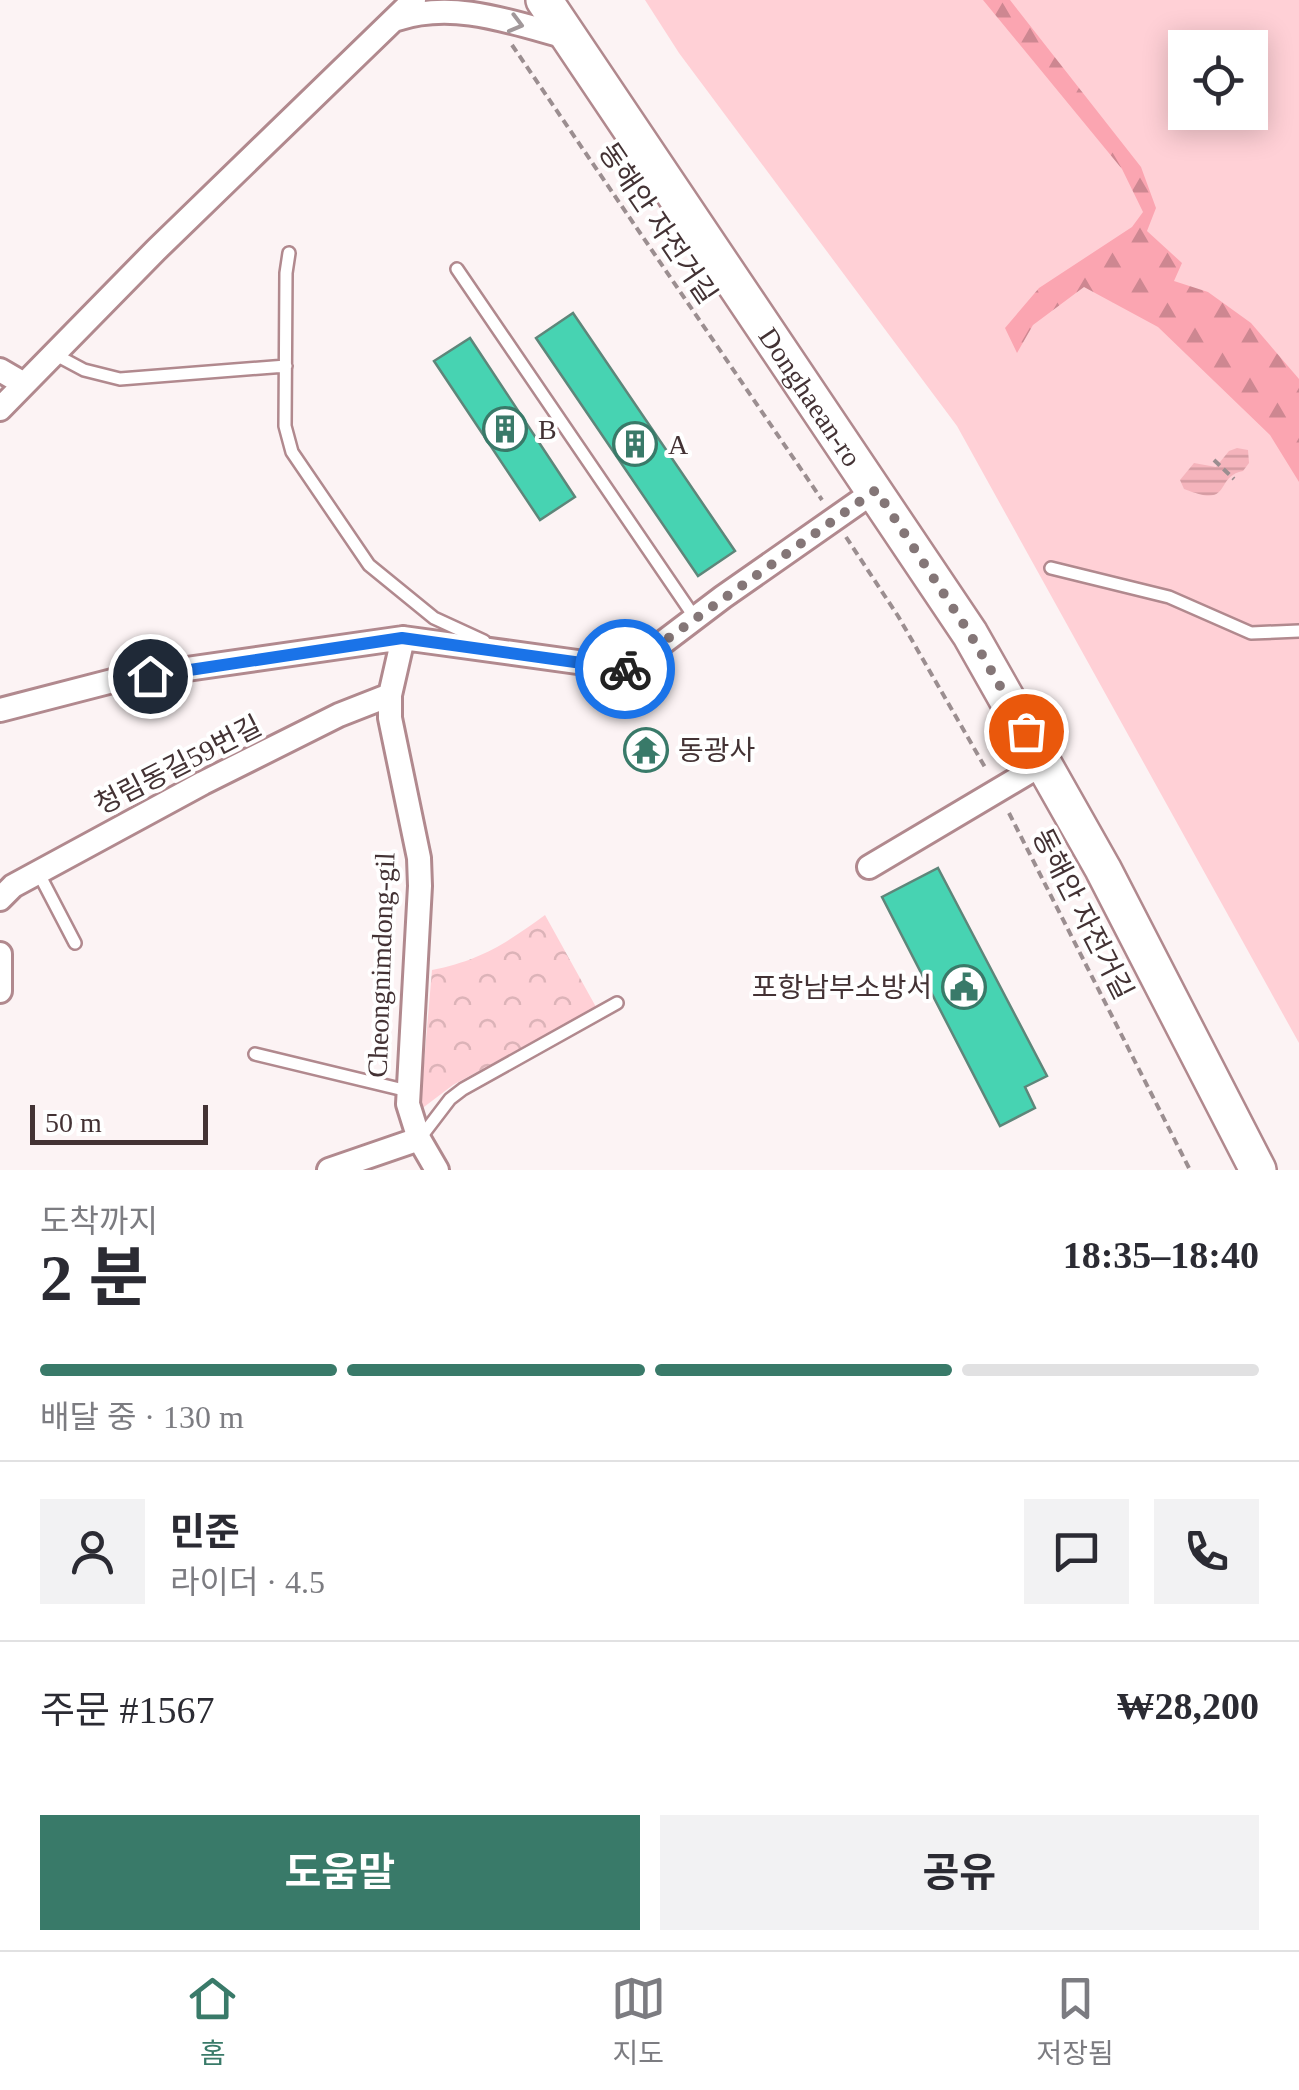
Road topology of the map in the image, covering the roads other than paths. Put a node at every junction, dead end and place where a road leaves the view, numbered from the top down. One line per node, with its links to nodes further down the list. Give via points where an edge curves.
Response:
1 (414, 0): 3 (street)
2 (544, 0): 4 (main road, Donghaean-ro)
3 (396, 10): 4 (street, one-way to 4, via 469,11); 7 (street)
4 (570, 38): 12 (main road, Donghaean-ro)
5 (289, 253): 8 (lane)
6 (457, 269): 15 (lane)
7 (54, 354): 8 (lane, via 120,379); 10 (street)
8 (286, 366): 14 (lane, via 292,452 357,551)
9 (0, 370): 10 (street)
10 (24, 384): 11 (street)
11 (0, 408)
12 (876, 490): 15 (street); 21 (main road, Donghaean-ro)
13 (1051, 568): 16 (lane, via 1169,597 1251,634)
14 (434, 618): 17 (lane); 18 (lane)
15 (695, 618): 18 (street, via 628,669)
16 (1299, 632)
17 (405, 646): 18 (street); 19 (street, Cheongnimdong-gil); 20 (street, via 98,683)
18 (506, 651)
19 (390, 695): 23 (street, 청림동길59번길, via 202,783); 30 (street, Cheongnimdong-gil, via 418,858)
20 (0, 710)
21 (1044, 763): 22 (street); 34 (main road, Donghaean-ro)
22 (870, 868)
23 (38, 872): 24 (street, 청림동길59번길); 25 (lane)
24 (0, 898)
25 (75, 942)
26 (0, 954): 27 (street)
27 (0, 991)
28 (617, 1003): 31 (lane, via 463,1088)
29 (255, 1054): 30 (lane)
30 (408, 1091): 31 (street, Cheongnimdong-gil)
31 (419, 1139): 32 (street); 33 (street, Cheongnimdong-gil)
32 (329, 1170)
33 (437, 1170)
34 (1258, 1170)

